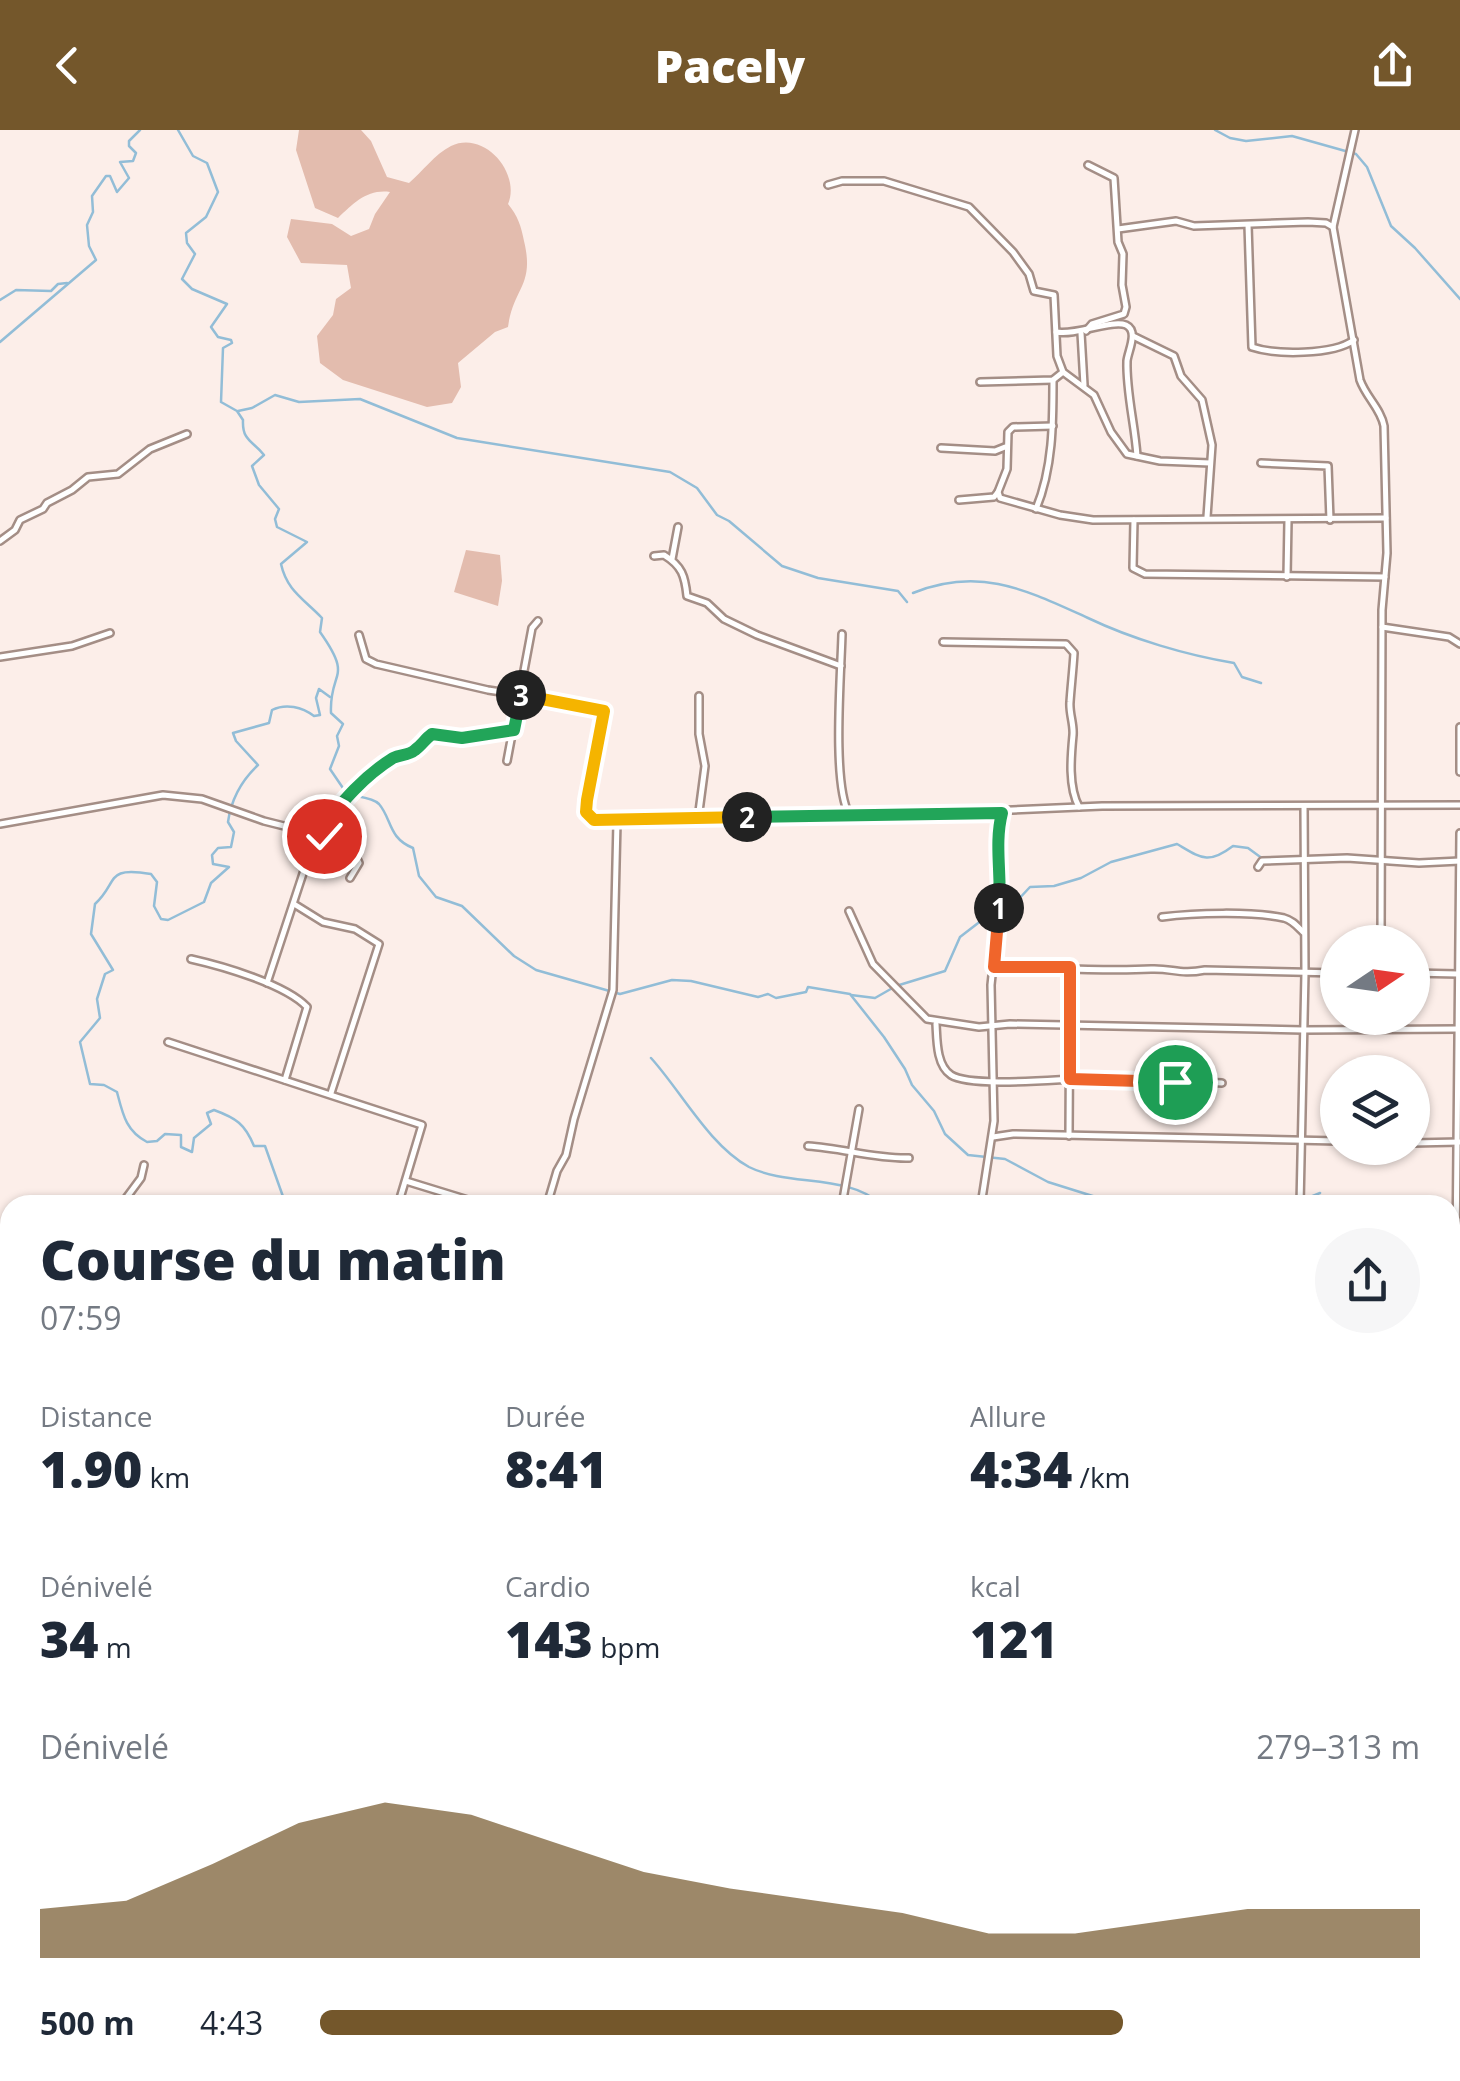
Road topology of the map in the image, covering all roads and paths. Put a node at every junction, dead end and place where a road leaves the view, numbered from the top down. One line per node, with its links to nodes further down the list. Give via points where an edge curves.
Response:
1 (1354, 130): 5 (street)
2 (1088, 165): 6 (street, via 1114,178)
3 (828, 185): 7 (street, via 884,182 969,207 1012,252 1034,291 1054,295)
4 (1248, 224): 5 (street); 6 (street, via 1176,221); 10 (street, via 1252,347 1336,351)
5 (1333, 227): 10 (street)
6 (1118, 230): 8 (street, via 1126,312)
7 (1056, 332): 8 (street); 11 (street)
8 (1084, 332): 9 (street, via 1126,325); 14 (street)
9 (1133, 336): 19 (street, via 1127,361); 21 (street, via 1174,356 1202,400)
10 (1354, 340): 26 (street, via 1366,396 1382,416)
11 (1063, 372): 12 (street); 14 (street)
12 (1053, 380): 13 (street); 15 (street)
13 (980, 382)
14 (1084, 385): 19 (street, via 1127,454)
15 (1054, 426): 17 (street, via 1013,427); 24 (street)
16 (187, 434): 31 (street, via 118,474 88,477 20,520)
17 (1005, 447): 18 (street); 22 (street)
18 (941, 448)
19 (1138, 456): 21 (street)
20 (1261, 462): 29 (street, via 1328,466)
21 (1210, 464): 25 (street)
22 (998, 496): 23 (street); 24 (street)
23 (958, 500)
24 (1036, 509): 27 (street, via 1093,520)
25 (1207, 517): 27 (street); 28 (street)
26 (1386, 518): 29 (street); 35 (street)
27 (1134, 519): 34 (street, via 1135,571)
28 (1288, 520): 29 (street); 34 (street)
29 (1330, 520)
30 (678, 527): 33 (street)
31 (0, 541)
32 (654, 556): 33 (street)
33 (672, 559): 44 (street, via 684,574 688,596 707,602 724,619)
34 (1287, 577): 35 (street)
35 (1385, 577): 37 (street)
36 (538, 620): 45 (street)
37 (1382, 627): 42 (street, via 1448,636); 52 (street)
38 (110, 633): 43 (street)
39 (842, 634): 44 (street)
40 (359, 635): 45 (street, via 366,659 376,664)
41 (944, 642): 55 (street, via 1066,644 1074,654 1070,751)
42 (1460, 644)
43 (0, 656)
44 (841, 666): 57 (street, via 842,802)
45 (521, 694): 48 (street); 59 (street, via 604,711 586,812 594,820)
46 (699, 696): 58 (street, via 705,766)
47 (1460, 727): 49 (street)
48 (514, 730): 50 (street); 62 (street, via 462,738 432,734 418,749 357,782)
49 (1460, 748): 51 (street)
50 (508, 761)
51 (1460, 772)
52 (1382, 804): 53 (street); 54 (street); 64 (street)
53 (1460, 804)
54 (1304, 806): 55 (street); 63 (street)
55 (1079, 808): 56 (street)
56 (1002, 813): 57 (street); 74 (street)
57 (849, 814): 58 (street)
58 (698, 820): 59 (street)
59 (616, 822): 110 (street, via 612,993)
60 (0, 824): 62 (street, via 163,796 202,799)
61 (1460, 833): 65 (street)
62 (316, 834): 67 (street, via 355,853 359,863); 68 (street)
63 (1304, 860): 64 (street); 66 (street); 72 (street)
64 (1382, 860): 65 (street); 71 (street)
65 (1460, 861): 79 (street)
66 (1258, 867)
67 (350, 878)
68 (294, 904): 80 (street); 94 (street, via 379,944)
69 (849, 911): 81 (street, via 891,986)
70 (1162, 916): 72 (street, via 1287,919)
71 (1381, 925)
72 (1304, 932): 76 (street)
73 (191, 960): 80 (street)
74 (994, 967): 75 (street); 83 (street)
75 (1070, 967): 76 (street); 82 (street)
76 (1305, 972): 77 (street); 86 (street)
77 (1320, 972)
78 (1430, 973): 79 (street)
79 (1458, 974): 85 (street)
80 (267, 983): 90 (street, via 307,1007)
81 (936, 1023): 83 (street); 91 (street, via 942,1066 951,1075)
82 (1070, 1024): 83 (street); 86 (street); 89 (street)
83 (992, 1026): 91 (street)
84 (1430, 1029): 85 (street)
85 (1458, 1029): 93 (street)
86 (1303, 1030): 87 (street); 99 (street)
87 (1320, 1030)
88 (168, 1042): 90 (street)
89 (1070, 1079): 91 (street); 92 (street); 96 (street)
90 (285, 1080): 94 (street)
91 (994, 1080): 97 (street)
92 (1222, 1083)
93 (1459, 1085): 100 (street)
94 (331, 1094): 106 (street, via 422,1125)
95 (859, 1109): 103 (street)
96 (1070, 1136): 97 (street); 99 (street)
97 (993, 1137): 112 (street)
98 (1320, 1141): 99 (street)
99 (1301, 1142): 113 (street)
100 (1458, 1142): 101 (street); 114 (street)
101 (1430, 1143)
102 (808, 1146): 103 (street)
103 (852, 1150): 104 (street); 111 (street)
104 (909, 1158)
105 (144, 1165): 107 (street)
106 (406, 1181): 108 (street); 109 (street)
107 (128, 1195)
108 (401, 1195)
109 (452, 1195)
110 (550, 1195)
111 (844, 1195)
112 (983, 1195)
113 (1300, 1195)
114 (1458, 1195)

